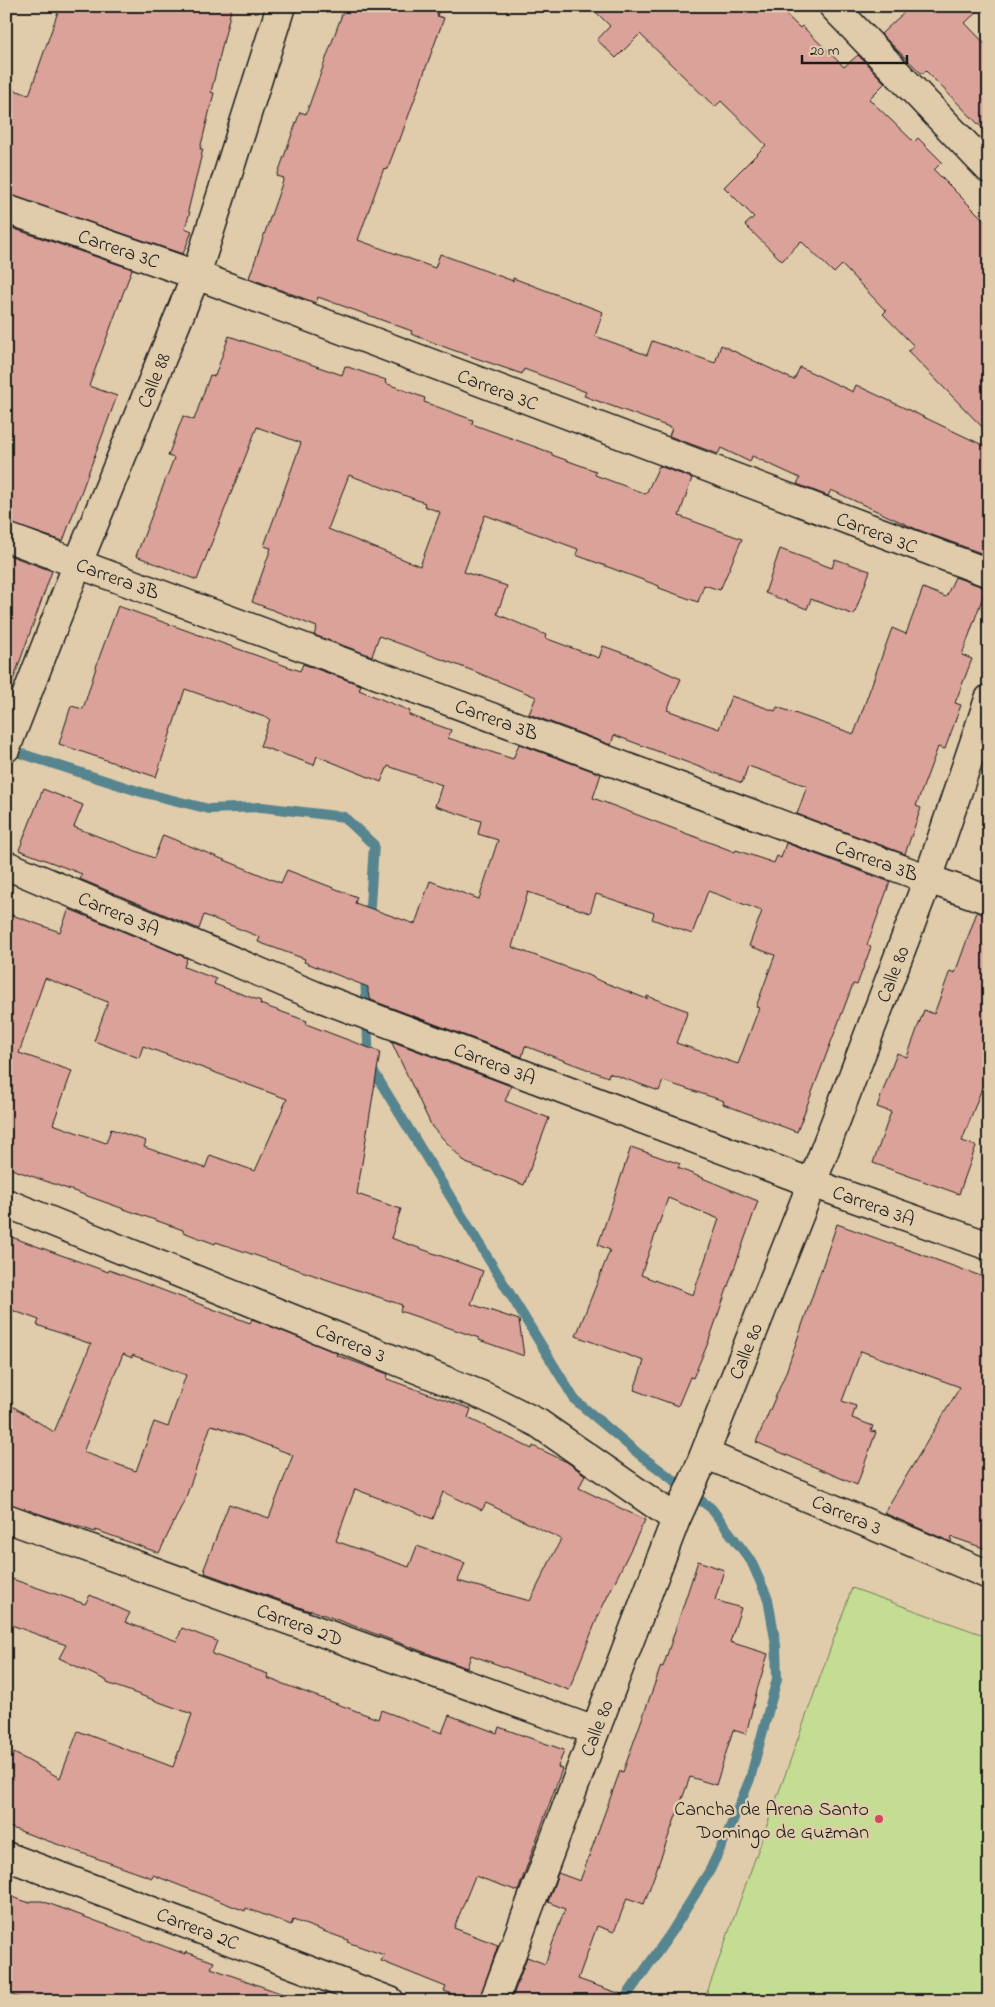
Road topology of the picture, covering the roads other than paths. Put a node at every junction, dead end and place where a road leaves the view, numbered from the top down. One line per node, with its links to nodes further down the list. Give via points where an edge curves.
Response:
1 (281, 6): 5 (street, Calle 88)
2 (833, 6): 3 (street)
3 (989, 169)
4 (6, 209): 5 (street, Carrera 3C)
5 (196, 275): 7 (street, Calle 88); 8 (street, Carrera 3C)
6 (6, 537): 7 (street, Carrera 3B)
7 (78, 562): 10 (street, Calle 88); 12 (street, Carrera 3B)
8 (989, 574)
9 (989, 699): 12 (street, Calle 80)
10 (10, 738)
11 (6, 865): 14 (street, Carrera 3A, via 316,996)
12 (928, 879): 13 (street, Carrera 3B); 14 (street, Calle 80)
13 (989, 900)
14 (812, 1183): 16 (street, Carrera 3A); 17 (street, Calle 80)
15 (6, 1203): 18 (street, Carrera 3, via 486,1397 538,1423)
16 (989, 1246)
17 (701, 1463): 18 (street, Calle 80); 20 (street, Carrera 3)
18 (680, 1512): 21 (street, Calle 80)
19 (6, 1518): 21 (street, Carrera 2D)
20 (989, 1576)
21 (595, 1731): 24 (street, Calle 80)
22 (6, 1856): 23 (street, Carrera 2C)
23 (390, 2001)
24 (494, 2001)

